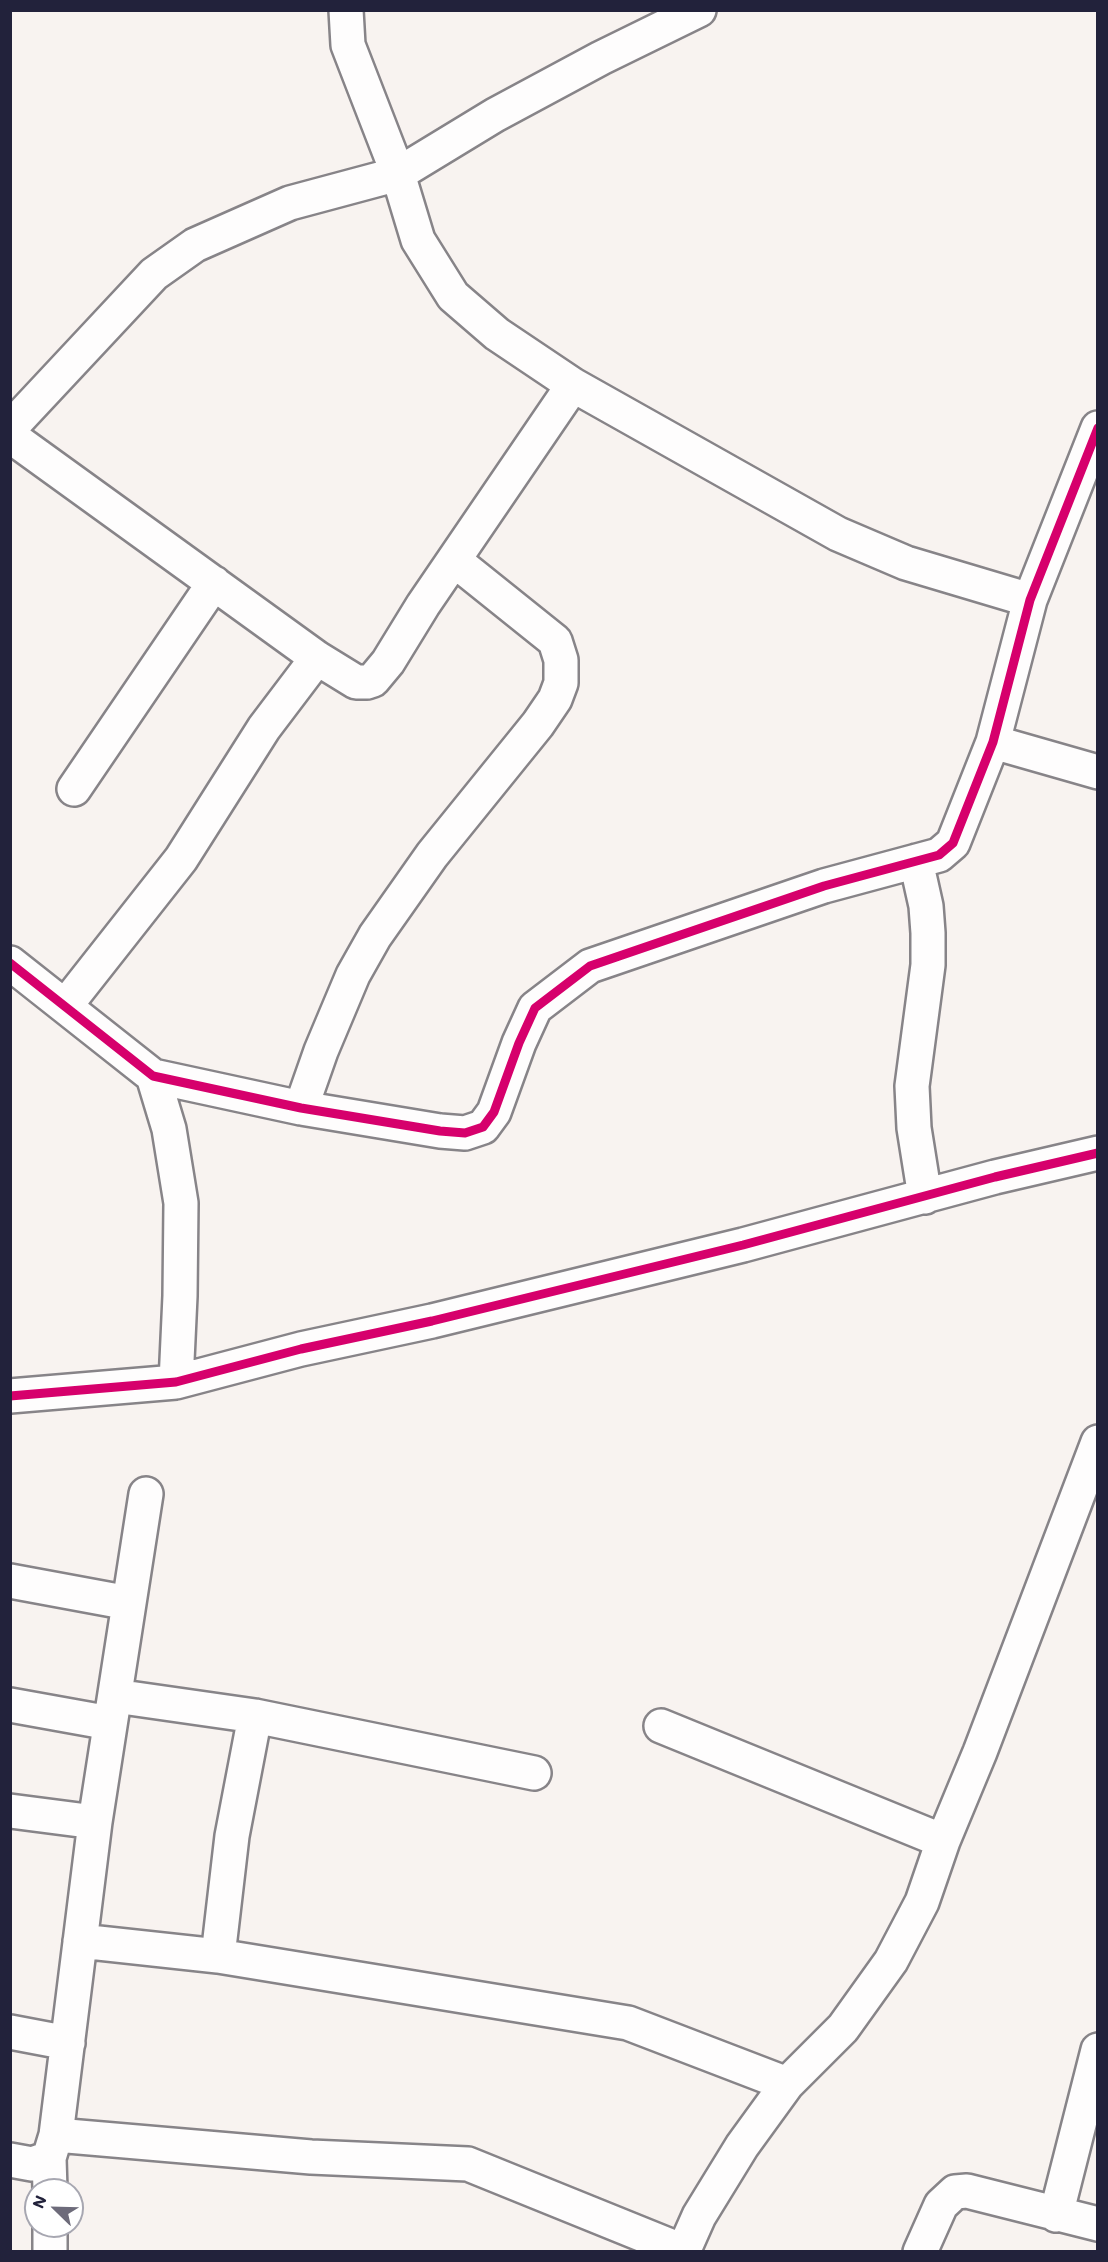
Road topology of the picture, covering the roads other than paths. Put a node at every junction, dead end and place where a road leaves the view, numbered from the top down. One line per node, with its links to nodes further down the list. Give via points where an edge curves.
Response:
1 (346, 10): 3 (street, via 348,45)
2 (699, 10): 3 (street, via 504,110)
3 (398, 174): 4 (street, via 418,240 453,296 497,334); 5 (street, via 290,203 195,245 154,274)
4 (573, 385): 8 (street); 10 (street, via 837,534 906,563)
5 (10, 428)
6 (1098, 428): 10 (street)
7 (10, 436): 9 (street)
8 (454, 560): 11 (street, via 373,680 356,682); 19 (street, via 555,641 561,660 561,683 538,724 432,855 375,936 353,975)
9 (214, 583): 11 (street); 14 (street)
10 (1030, 600): 12 (street)
11 (317, 658): 17 (street, via 264,728 181,858)
12 (993, 742): 13 (street); 15 (street, via 953,843 939,855)
13 (1098, 772)
14 (74, 789)
15 (915, 861): 19 (street, via 824,886 591,966 535,1008 497,1104 483,1127 465,1133 440,1131); 21 (street, via 928,933 928,965 912,1086)
16 (10, 963): 17 (street)
17 (66, 1005): 18 (street)
18 (153, 1076): 19 (street); 22 (street, via 169,1129 181,1203)
19 (301, 1108)
20 (1098, 1153): 21 (street)
21 (925, 1197): 22 (street)
22 (176, 1382): 23 (street)
23 (10, 1396)
24 (1098, 1442): 35 (street)
25 (146, 1494): 27 (street)
26 (10, 1581): 27 (street)
27 (129, 1603): 29 (street)
28 (10, 1706): 29 (street)
29 (112, 1709): 30 (street); 34 (street)
30 (255, 1716): 32 (street); 37 (street, via 232,1836)
31 (661, 1726): 35 (street)
32 (534, 1773)
33 (10, 1811): 34 (street)
34 (94, 1822): 36 (street)
35 (943, 1841): 41 (street, via 922,1902 891,1960 843,2028)
36 (80, 1941): 37 (street); 39 (street)
37 (218, 1956): 41 (street, via 628,2023)
38 (10, 2032): 39 (street)
39 (68, 2043): 42 (street)
40 (1098, 2050): 45 (street)
41 (787, 2084): 47 (street, via 742,2146 699,2216)
42 (53, 2147): 43 (street, via 32,2164); 44 (street); 47 (street, via 468,2164)
43 (10, 2160)
44 (51, 2178)
45 (1056, 2215): 46 (street); 48 (street, via 968,2191 955,2192 941,2205)
46 (1098, 2224)
47 (683, 2251)
48 (920, 2252)

